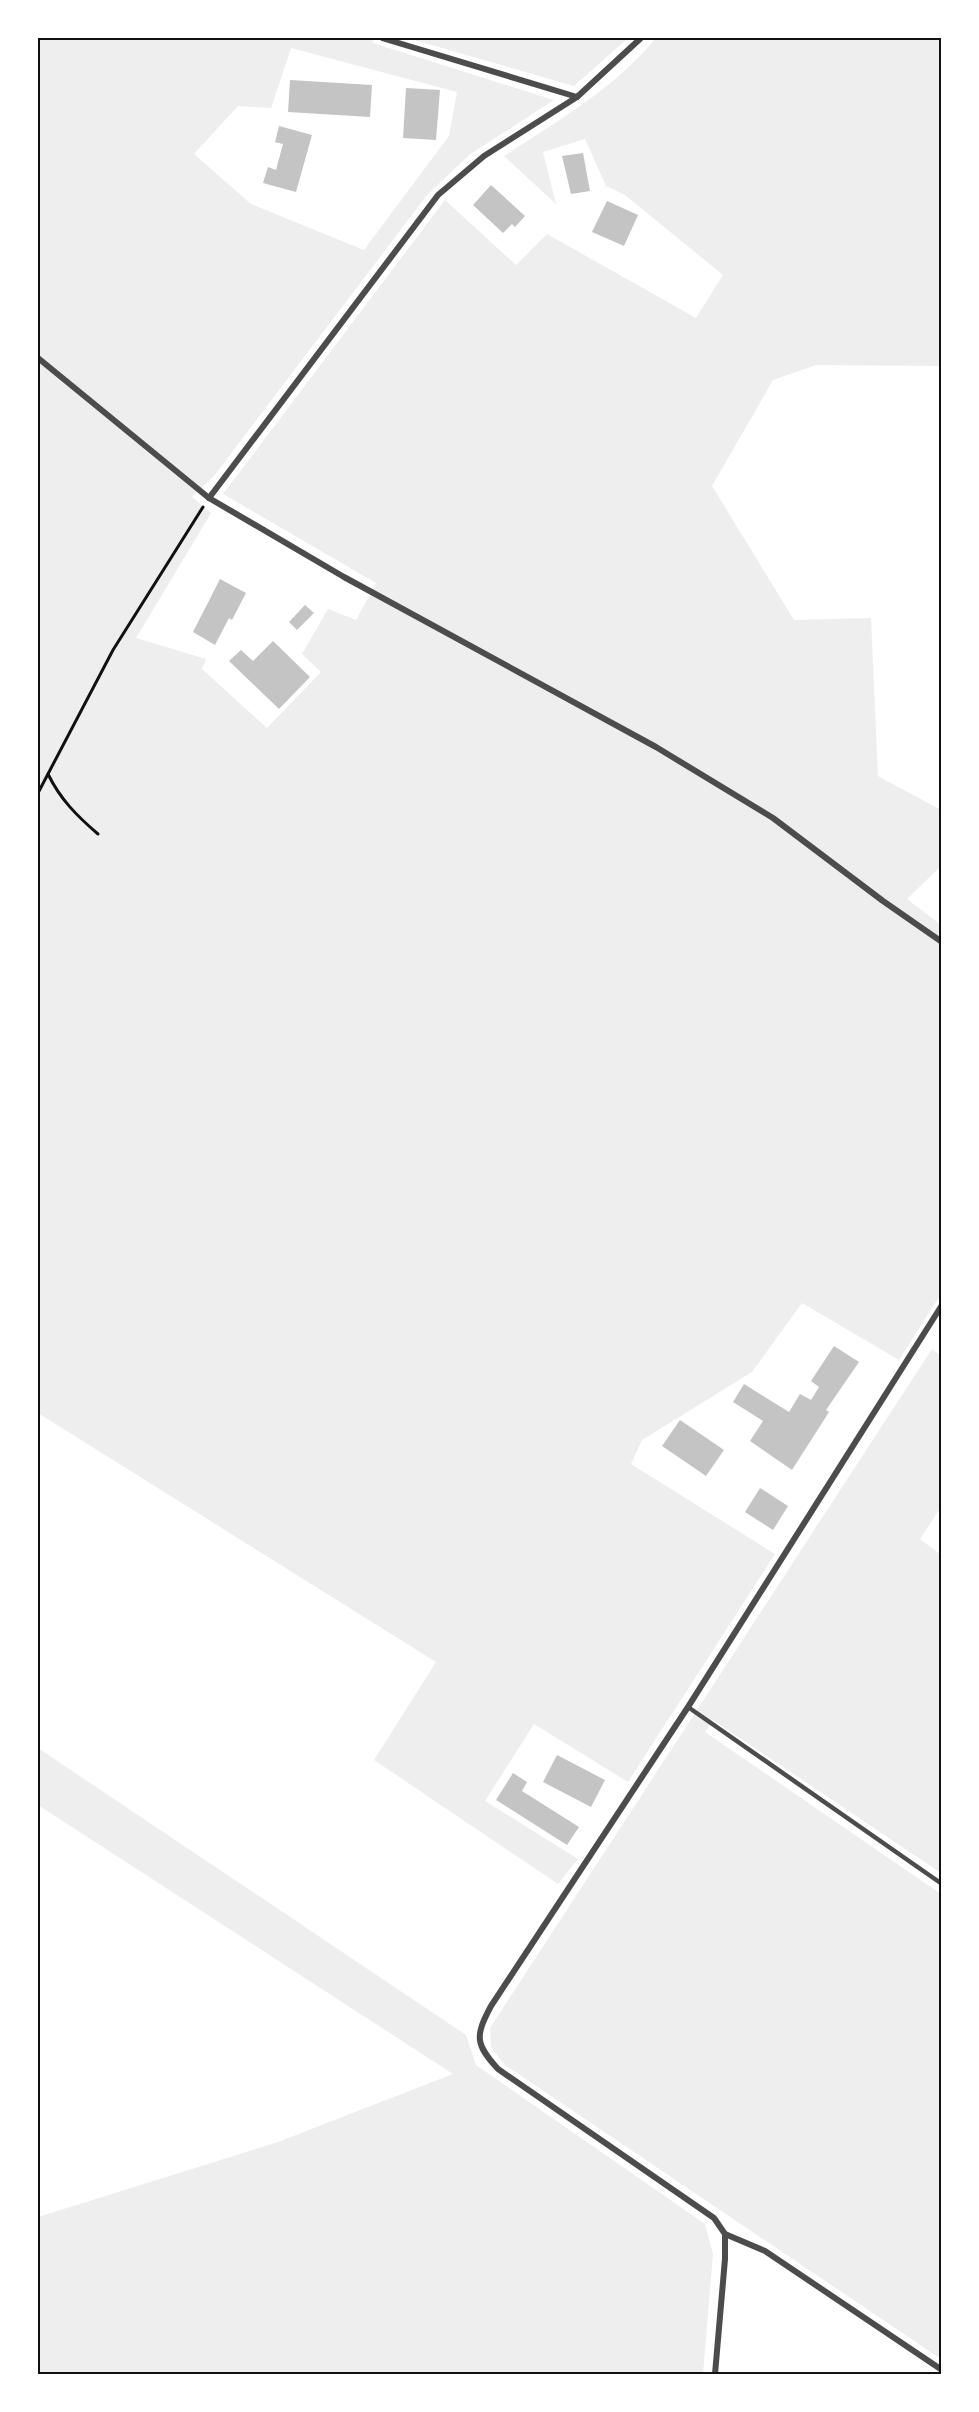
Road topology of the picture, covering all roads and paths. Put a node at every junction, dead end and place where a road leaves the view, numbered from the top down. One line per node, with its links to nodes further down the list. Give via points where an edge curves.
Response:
1 (382, 38): 3 (street)
2 (641, 38): 3 (street)
3 (577, 97): 5 (street, via 484,156 438,195)
4 (38, 358): 5 (street)
5 (208, 498): 6 (path, via 113,650); 9 (street, via 656,747 763,812)
6 (48, 774): 7 (path); 8 (path, via 63,800)
7 (38, 793)
8 (98, 834)
9 (942, 942)
10 (942, 1305): 11 (street)
11 (688, 1707): 12 (lane); 13 (street, via 491,2006 478,2039 485,2055 498,2069 714,2218)
12 (942, 1884)
13 (725, 2234): 14 (street, via 765,2251); 15 (street)
14 (942, 2370)
15 (715, 2374)

